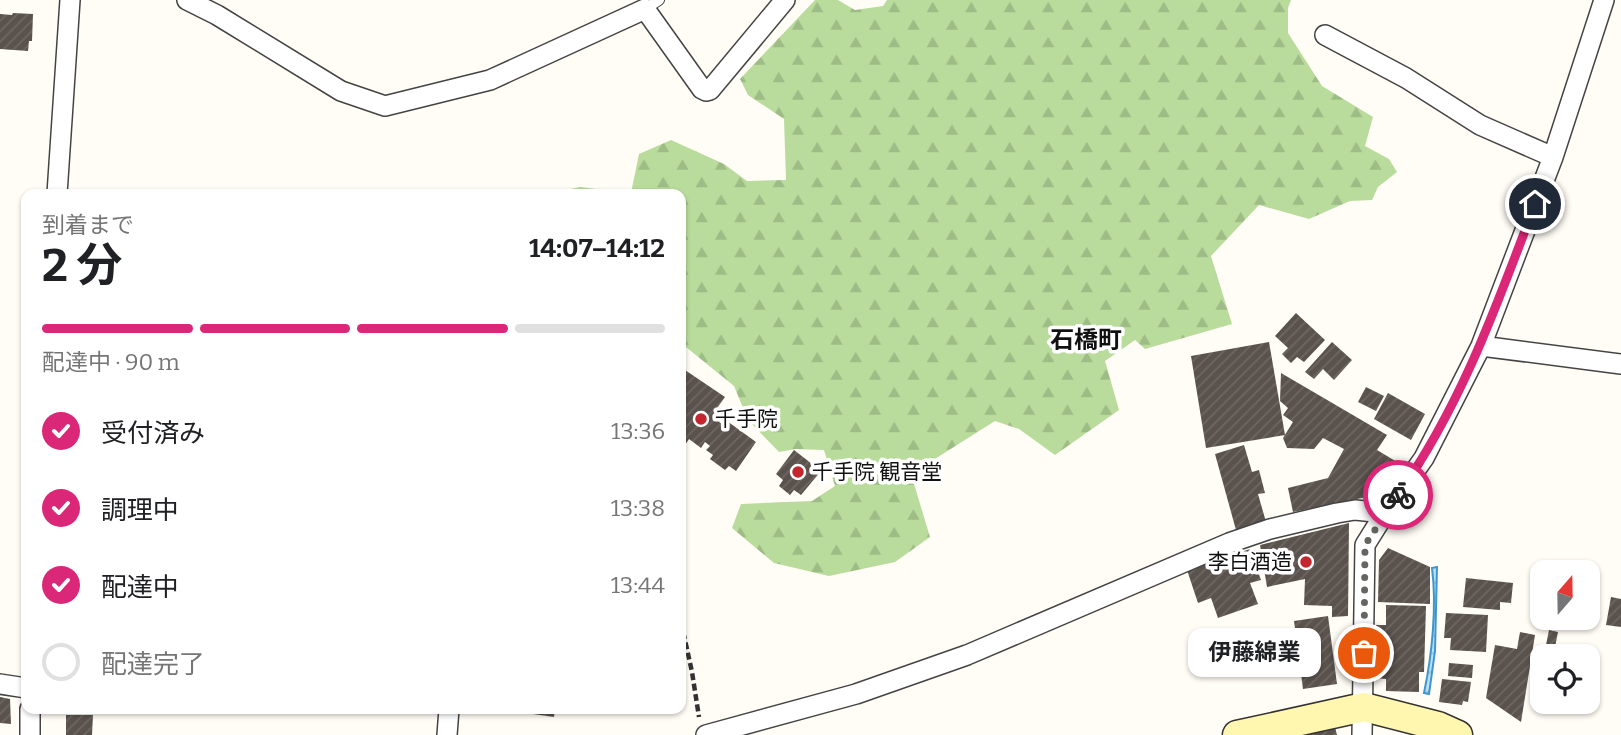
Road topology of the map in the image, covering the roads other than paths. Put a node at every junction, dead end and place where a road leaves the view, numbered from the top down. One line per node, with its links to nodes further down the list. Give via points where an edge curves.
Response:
1 (70, 0): 8 (street)
2 (187, 0): 5 (street, via 341,91 385,106 490,80)
3 (785, 0): 5 (street, via 706,91)
4 (1604, 0): 7 (street)
5 (652, 4)
6 (1325, 34): 7 (street, via 1480,125)
7 (1553, 157): 9 (street)
8 (57, 189)
9 (1482, 346): 10 (street); 11 (street, via 1424,458)
10 (1621, 364)
11 (1385, 513): 14 (street, via 1365,545); 18 (street, via 1346,511 1270,529 968,655 856,694)
12 (0, 684): 13 (street)
13 (21, 687)
14 (1364, 707): 17 (street); 21 (street); 22 (street)
15 (30, 714): 19 (street)
16 (449, 714): 20 (street)
17 (1436, 727)
18 (703, 731)
19 (30, 735)
20 (447, 735)
21 (1237, 735)
22 (1362, 735)

